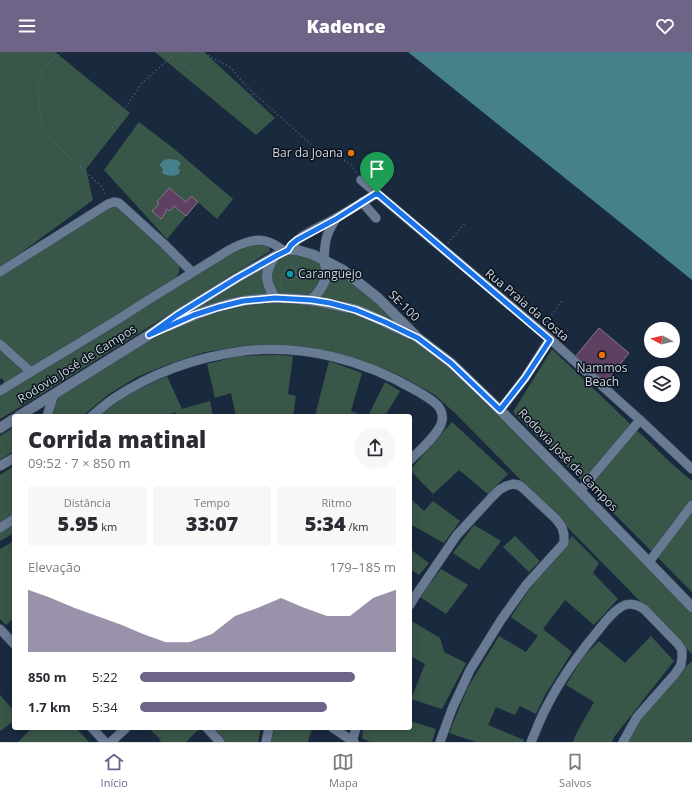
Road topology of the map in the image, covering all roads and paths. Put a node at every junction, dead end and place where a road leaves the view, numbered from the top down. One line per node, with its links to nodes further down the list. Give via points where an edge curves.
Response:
1 (62, 52): 7 (path, via 47,64 38,80 39,110 43,128 62,151)
2 (176, 52): 5 (path, via 193,73 216,91 244,102); 7 (path, via 142,83 114,125 82,156)
3 (182, 52): 4 (path, via 195,57)
4 (200, 52): 5 (path, via 230,67)
5 (254, 93): 8 (path, via 325,157 332,151 351,164)
6 (383, 154): 8 (path)
7 (80, 166): 11 (path, via 102,188)
8 (361, 180): 9 (street, Rua Praia da Costa)
9 (377, 193): 10 (street); 15 (street, Rua Praia da Costa)
10 (362, 202): 12 (street); 13 (street)
11 (108, 204): 18 (street); 19 (street, via 119,203)
12 (376, 218)
13 (336, 219): 16 (street, via 297,240); 17 (street, via 328,230)
14 (466, 222): 15 (path)
15 (443, 249): 26 (street, Rua Praia da Costa)
16 (282, 252): 17 (main road, SE-100 / SE-100, via 297,250); 19 (street, via 275,245 261,240 242,243); 21 (path, via 295,262 298,268 298,275); 22 (main road, via 268,268 268,285); 27 (main road, via 177,315)
17 (322, 259): 21 (path, via 315,273 306,280); 25 (main road, via 326,267 325,278 322,287); 28 (main road, SE-100 / SE-100, via 344,270 372,293)
18 (0, 272)
19 (192, 272): 31 (street)
20 (285, 272): 21 (path, via 285,277); 21 (path, via 289,268 294,270 296,275); 23 (path, via 280,282)
21 (291, 279)
22 (275, 298): 23 (main road, SE-100 / SE-100); 27 (main road, SE-100 / SE-100, via 243,301 219,307)
23 (289, 299): 25 (main road, SE-100 / SE-100)
24 (562, 299): 26 (path)
25 (311, 300): 28 (main road, SE-100 / SE-100, via 356,310)
26 (540, 331): 29 (street, Rua Praia da Costa)
27 (149, 335): 33 (main road, Rodovia José de Campos)
28 (418, 338): 34 (main road, Rodovia José de Campos / SE-100, via 451,363)
29 (550, 340): 34 (street); 39 (street, Rua Praia da Costa)
30 (0, 344): 31 (street)
31 (31, 372): 32 (street)
32 (0, 391)
33 (54, 394): 35 (main road, Rodovia José de Campos); 36 (street)
34 (500, 410): 45 (main road, Rodovia José de Campos / SE-100)
35 (22, 414)
36 (48, 414)
37 (94, 414): 41 (street, via 112,399 139,383 165,371 204,359 277,349 313,353 370,368 403,383 438,406 442,412 439,430)
38 (12, 420): 40 (main road, Rodovia José de Campos)
39 (640, 420): 44 (street, Rua Praia da Costa); 45 (street)
40 (0, 428)
41 (412, 458)
42 (12, 459): 43 (street)
43 (0, 466)
44 (692, 469)
45 (580, 490): 49 (main road, Rodovia José de Campos / SE-100)
46 (692, 505): 49 (street)
47 (12, 520): 48 (street)
48 (0, 528)
49 (649, 562): 51 (main road, Rodovia José de Campos / SE-100)
50 (412, 602): 65 (street, via 457,535 499,490 506,486 519,485 562,527 564,543 526,584 501,620 470,670)
51 (692, 607)
52 (0, 629): 53 (street)
53 (12, 642)
54 (94, 730): 60 (street)
55 (124, 730): 61 (street)
56 (209, 730): 62 (street)
57 (269, 730): 63 (street)
58 (336, 730): 64 (street)
59 (356, 730): 64 (street)
60 (105, 742)
61 (111, 742)
62 (220, 742)
63 (266, 742)
64 (353, 742)
65 (440, 742)
66 (531, 742): 67 (street, via 545,709 580,652 612,614 630,604 644,609 678,644 682,650 682,657 681,665 675,674 637,717)
67 (623, 742)

